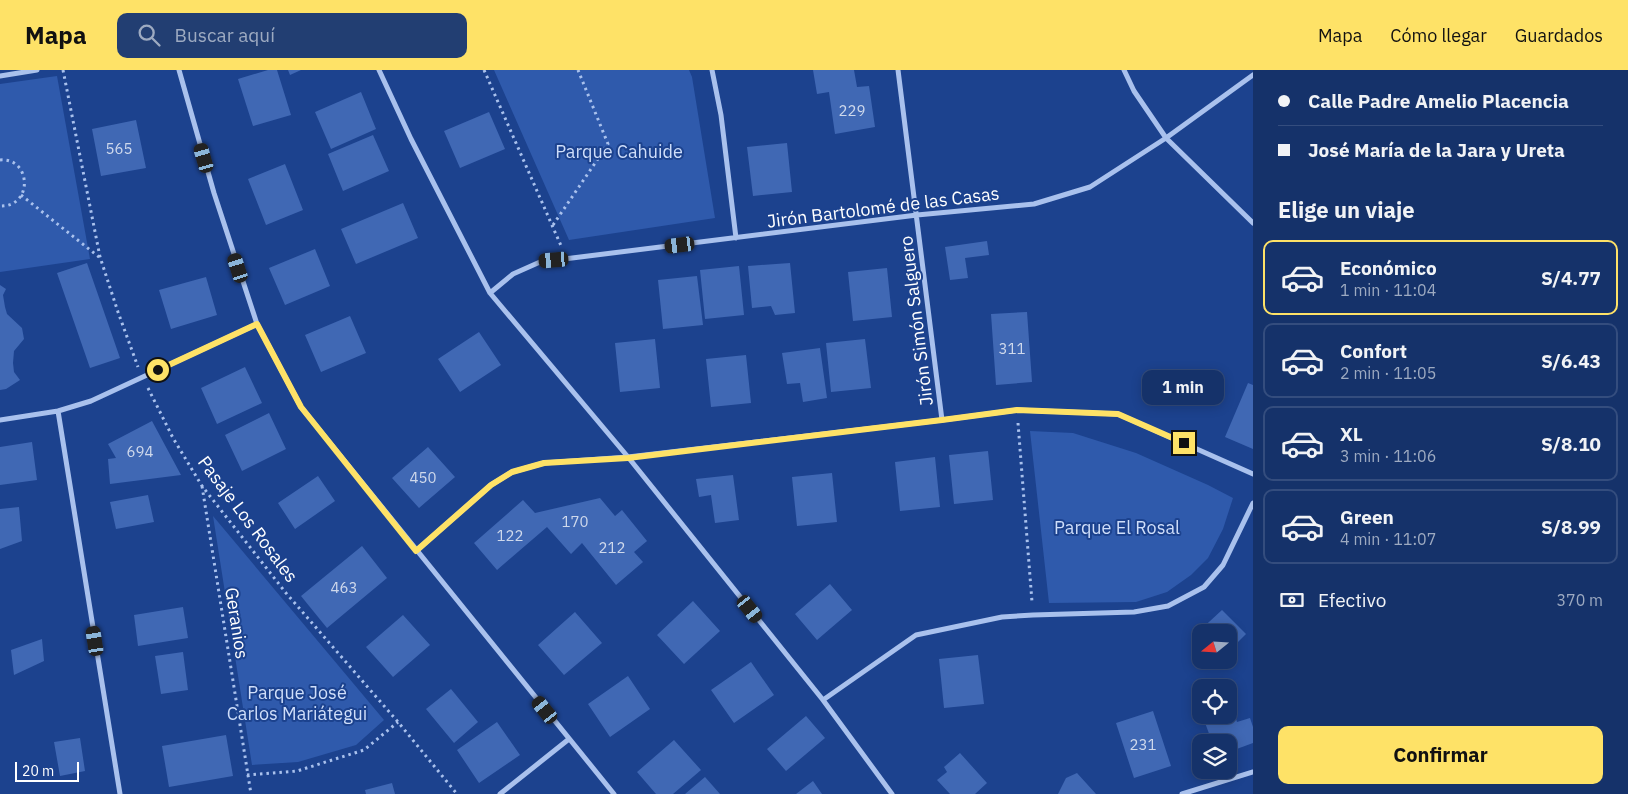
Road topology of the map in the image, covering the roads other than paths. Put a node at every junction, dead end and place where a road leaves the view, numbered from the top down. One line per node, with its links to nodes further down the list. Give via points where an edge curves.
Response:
1 (37, 70): 8 (street)
2 (179, 70): 14 (street, via 214,193)
3 (379, 70): 13 (street)
4 (712, 70): 12 (street, via 721,115)
5 (898, 70): 10 (street, Jirón Simón Salguero)
6 (1124, 70): 9 (street, via 1134,91)
7 (1253, 75): 9 (street, Jirón Bartolomé de las Casas)
8 (0, 76)
9 (1166, 138): 10 (street, Jirón Bartolomé de las Casas, via 1090,187 1034,204); 11 (street)
10 (917, 215): 12 (street, Jirón Bartolomé de las Casas); 17 (street, Jirón Simón Salguero)
11 (1253, 223)
12 (736, 238): 13 (street, Jirón Bartolomé de las Casas, via 540,262 512,274)
13 (490, 293): 18 (street)
14 (257, 324): 15 (street, via 91,401); 21 (street, via 301,407)
15 (58, 411): 16 (street); 25 (street)
16 (0, 420)
17 (942, 420): 18 (street); 19 (street, via 1017,410 1118,414)
18 (628, 458): 21 (street, via 544,463 512,472 491,485); 22 (street)
19 (1253, 474)
20 (1253, 503): 22 (street, via 1223,565 1204,587 1168,606 1134,612 1002,617 916,635)
21 (416, 551): 23 (street)
22 (822, 700): 28 (street)
23 (569, 739): 26 (street); 27 (street)
24 (1253, 772): 29 (street)
25 (120, 794)
26 (500, 794)
27 (614, 794)
28 (892, 794)
29 (1182, 794)

